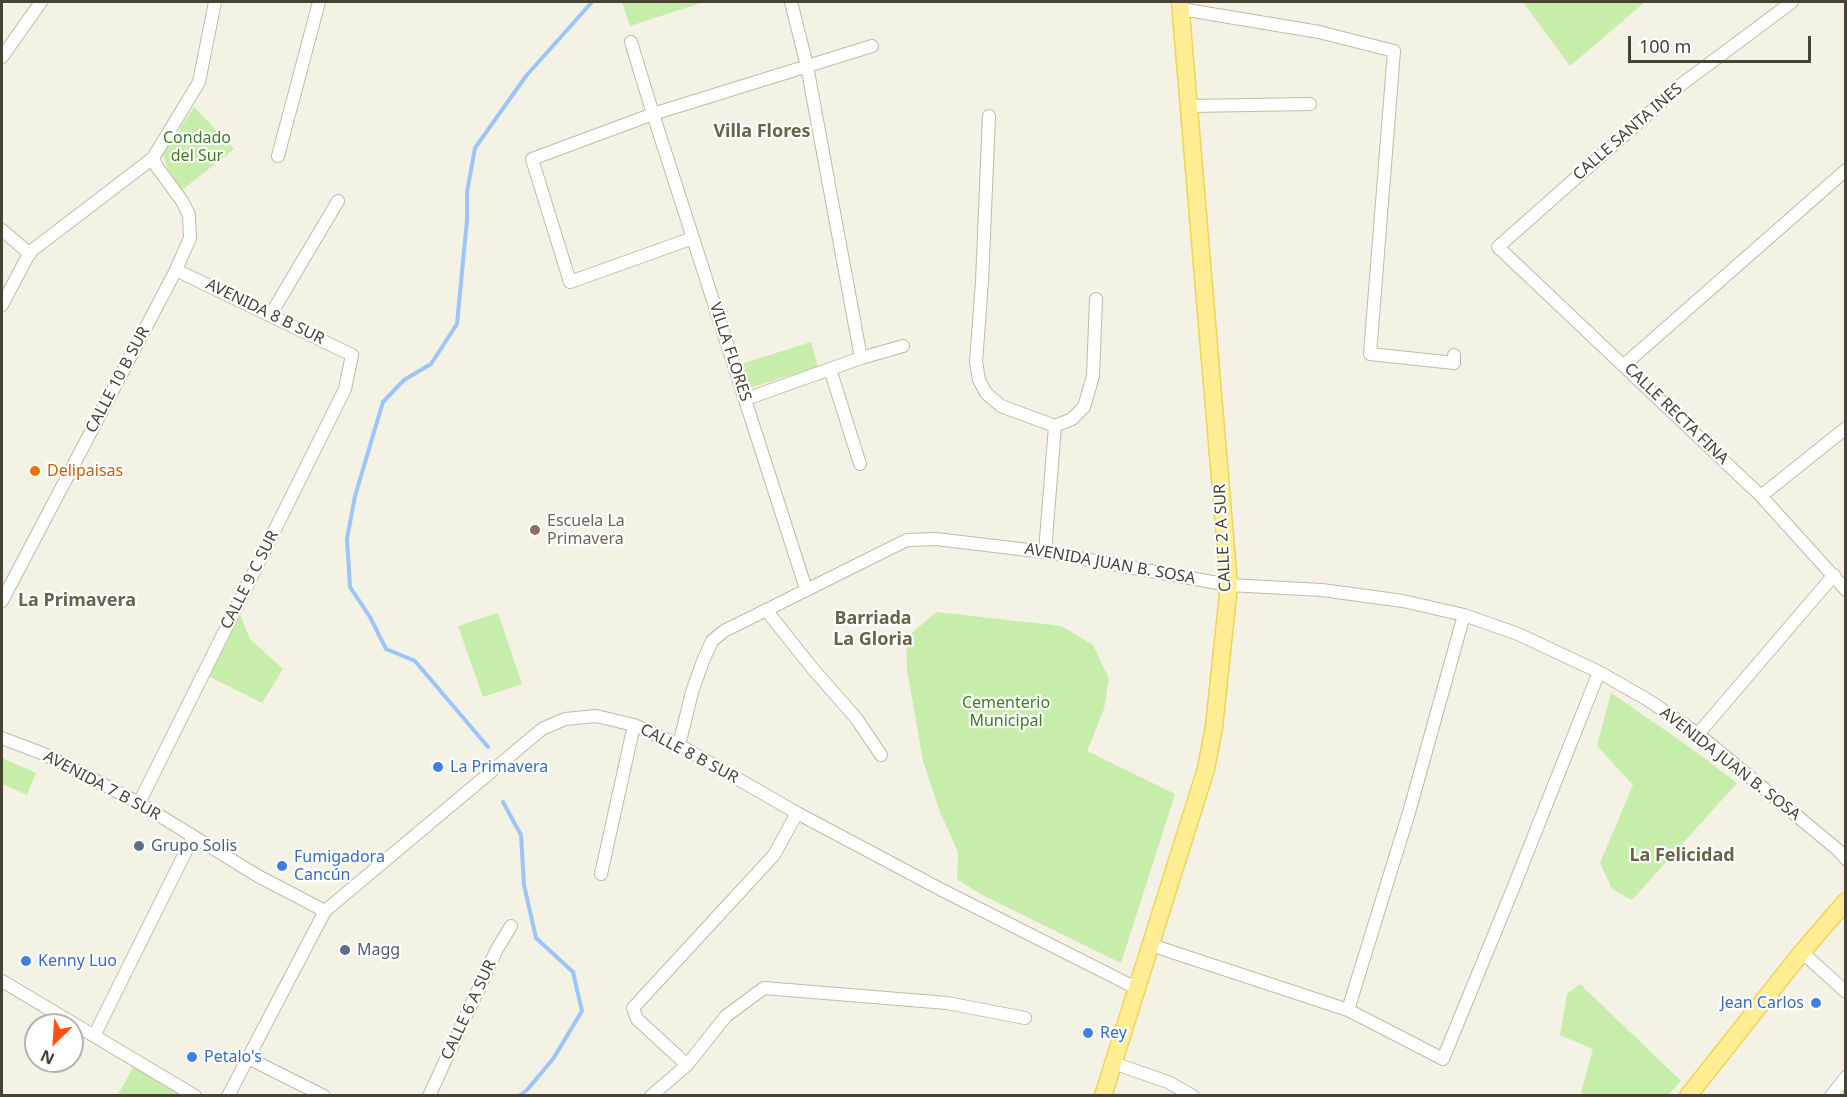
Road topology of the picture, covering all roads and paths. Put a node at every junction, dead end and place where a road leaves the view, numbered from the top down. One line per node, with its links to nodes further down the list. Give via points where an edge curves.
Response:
1 (41, 2): 9 (street)
2 (215, 2): 16 (street, via 199,82)
3 (319, 2): 15 (street)
4 (791, 2): 10 (street)
5 (1792, 2): 21 (street, CALLE SANTA INES, via 1682,84)
6 (1180, 5): 12 (main road, CALLE 2 A SUR); 29 (street, via 1394,51 1370,354 1454,363)
7 (631, 42): 13 (street, VILLA FLORES)
8 (872, 46): 10 (street)
9 (2, 57)
10 (807, 66): 13 (street); 30 (street)
11 (1310, 104): 12 (street)
12 (1189, 106): 40 (main road, CALLE 2 A SUR)
13 (653, 114): 20 (street, VILLA FLORES); 20 (street, via 532,159 570,282)
14 (989, 116): 34 (street, via 976,362 979,380 986,393 1001,406)
15 (278, 156)
16 (153, 158): 22 (street); 23 (street, CALLE 10 B SUR, via 189,215 190,238)
17 (1845, 170): 31 (street)
18 (338, 201): 26 (street)
19 (2, 230): 22 (street)
20 (693, 238): 33 (street, VILLA FLORES)
21 (1498, 247): 31 (street, CALLE RECTA FINA)
22 (30, 254): 25 (street)
23 (176, 270): 26 (street, AVENIDA 8 B SUR); 43 (street, CALLE 10 B SUR)
24 (1096, 299): 34 (street, via 1093,376 1084,407 1072,419)
25 (2, 305)
26 (271, 314): 28 (street, AVENIDA 8 B SUR)
27 (903, 346): 30 (street)
28 (352, 355): 52 (street, CALLE 9 C SUR, via 345,389)
29 (1454, 355)
30 (861, 358): 32 (street)
31 (1624, 365): 37 (street, CALLE RECTA FINA)
32 (830, 369): 33 (street); 36 (street)
33 (746, 399): 41 (street, VILLA FLORES)
34 (1055, 426): 38 (street)
35 (1845, 428): 37 (street)
36 (860, 464)
37 (1761, 496): 39 (street, CALLE RECTA FINA)
38 (1045, 552): 40 (street, AVENIDA JUAN B. SOSA); 41 (street, AVENIDA JUAN B. SOSA, via 936,539 907,540)
39 (1834, 575): 42 (street, CALLE RECTA FINA); 48 (street)
40 (1229, 585): 45 (street, AVENIDA JUAN B. SOSA, via 1322,590 1403,601); 60 (main road, CALLE 2 A SUR, via 1206,769)
41 (806, 589): 44 (street)
42 (1845, 590)
43 (2, 601)
44 (766, 610): 50 (street, via 712,641 692,692); 51 (street, via 856,718)
45 (1464, 615): 46 (street, AVENIDA JUAN B. SOSA, via 1518,634); 65 (street)
46 (1599, 672): 48 (street, AVENIDA JUAN B. SOSA); 65 (street, via 1443,1059)
47 (634, 725): 50 (street, CALLE 8 B SUR); 56 (street); 58 (street, CALLE 8 B SUR, via 596,717 565,719 542,729)
48 (1698, 734): 55 (street, AVENIDA JUAN B. SOSA)
49 (2, 738): 52 (street, AVENIDA 7 B SUR, via 44,754)
50 (679, 746): 53 (street, CALLE 8 B SUR)
51 (881, 755)
52 (139, 802): 54 (street, AVENIDA 7 B SUR)
53 (797, 813): 63 (street, CALLE 8 B SUR); 70 (street, via 774,855 633,1008 637,1019)
54 (193, 837): 58 (street, AVENIDA 7 B SUR); 67 (street)
55 (1845, 859)
56 (601, 874)
57 (1845, 901): 61 (main road)
58 (325, 910): 68 (street, CALLE 8 B SUR)
59 (511, 926): 75 (street, CALLE 6 A SUR)
60 (1151, 945): 63 (main road, CALLE 2 A SUR); 65 (street)
61 (1802, 952): 64 (street); 79 (main road)
62 (2, 981): 67 (street)
63 (1136, 988): 69 (main road, CALLE 2 A SUR)
64 (1845, 992)
65 (1348, 1010)
66 (1025, 1018): 70 (street, via 947,1003 764,988 726,1016)
67 (94, 1036): 72 (street)
68 (248, 1058): 73 (street, CALLE 8 B SUR); 74 (street)
69 (1113, 1063): 77 (main road, CALLE 2 A SUR); 78 (street)
70 (687, 1065): 76 (street)
71 (1845, 1077): 80 (street)
72 (195, 1095)
73 (228, 1095)
74 (324, 1095)
75 (429, 1095)
76 (651, 1095)
77 (1103, 1095)
78 (1193, 1095)
79 (1688, 1095)
80 (1831, 1095)

